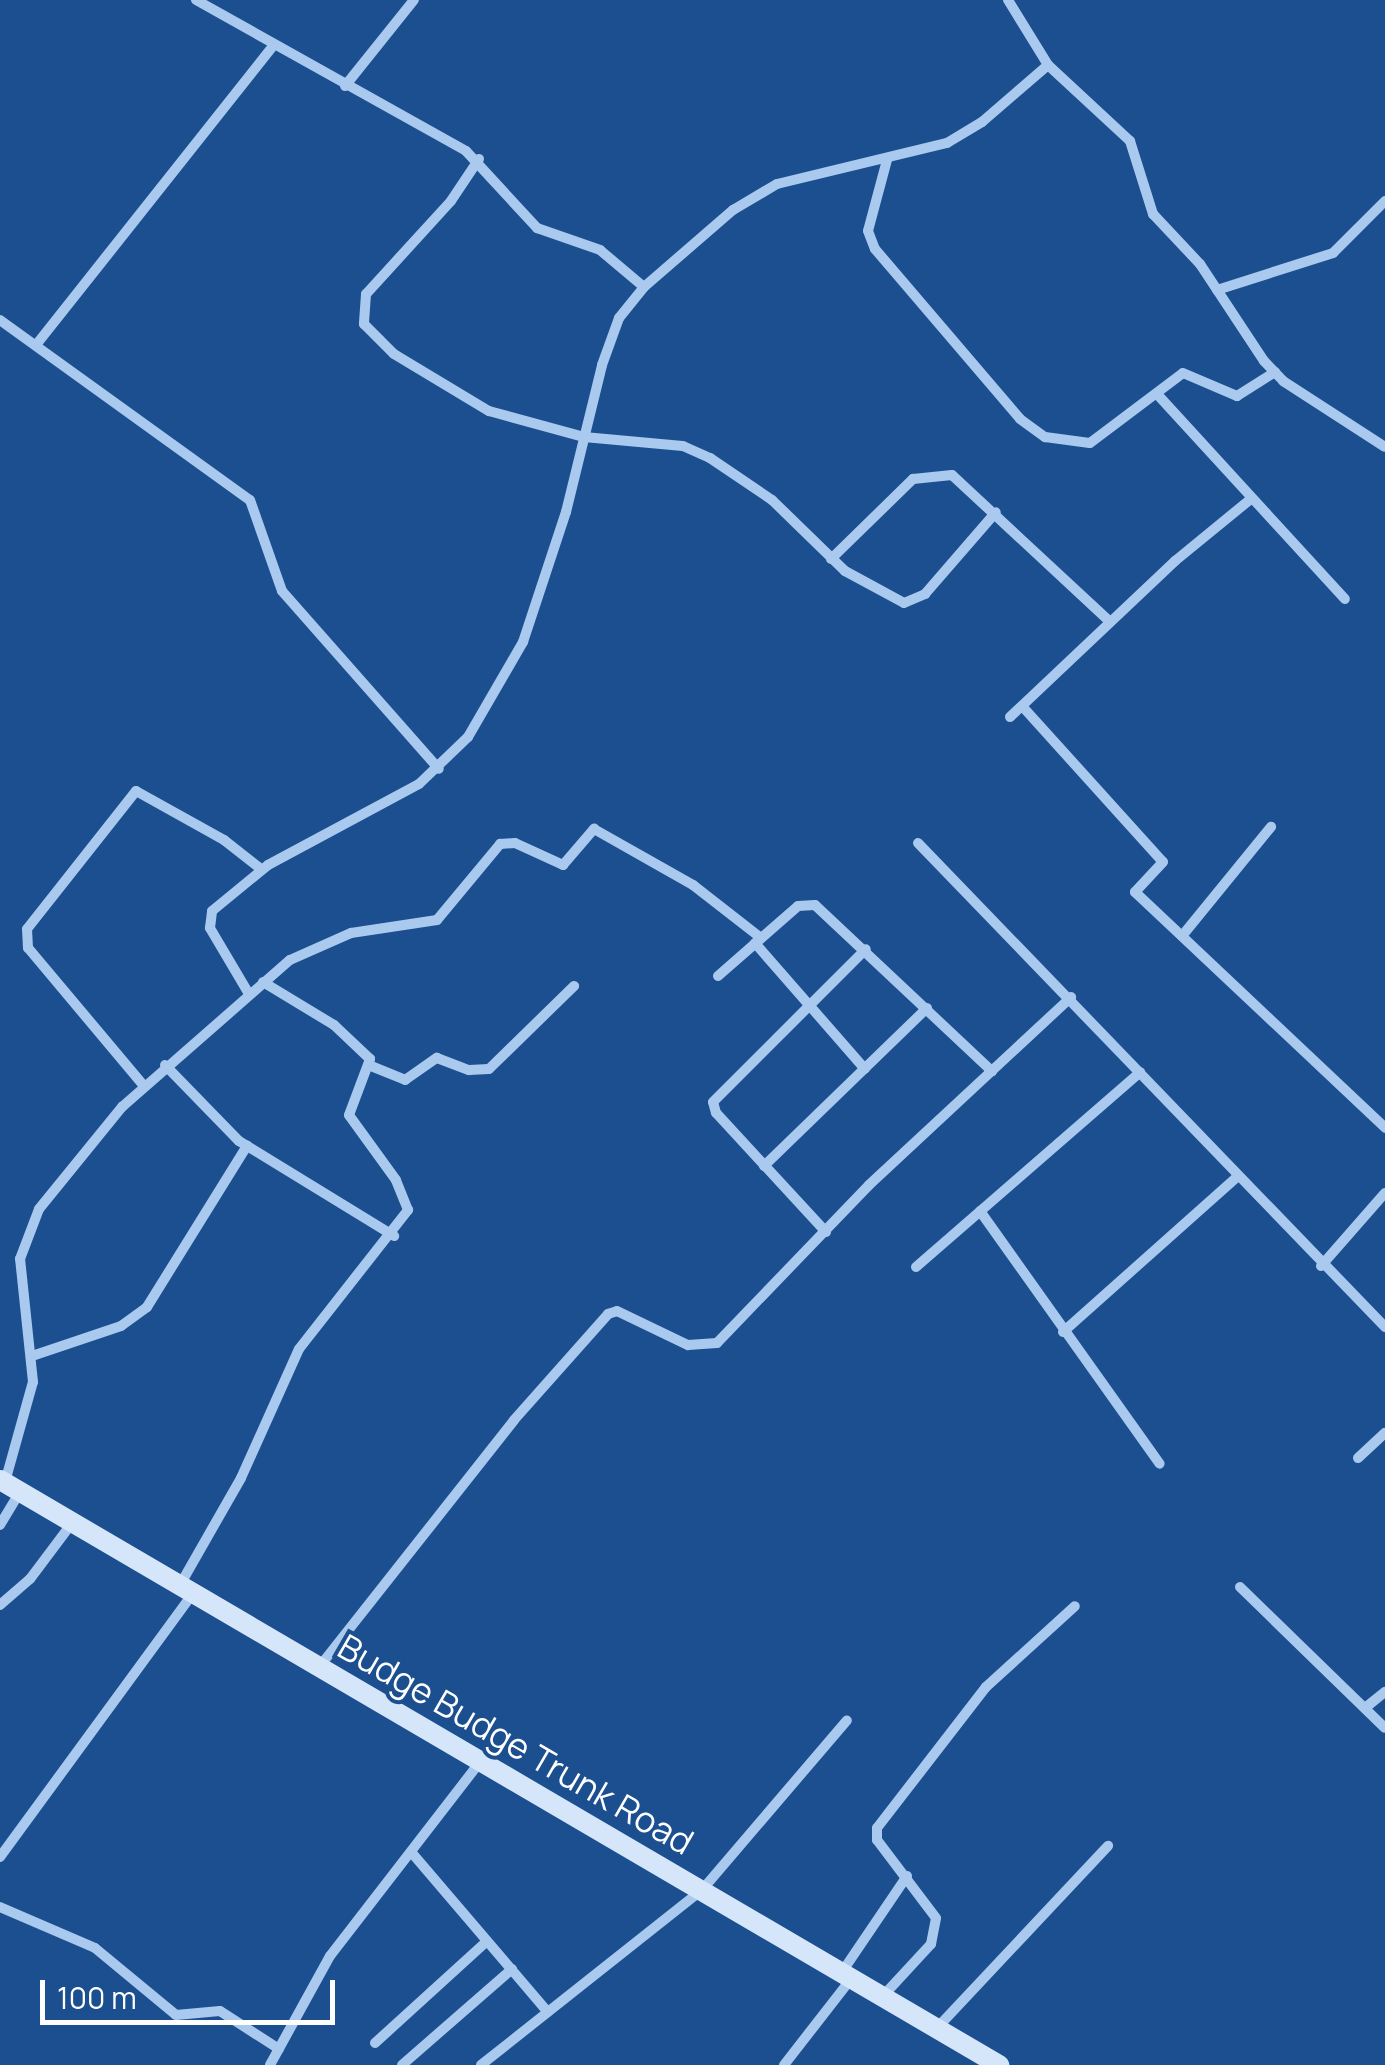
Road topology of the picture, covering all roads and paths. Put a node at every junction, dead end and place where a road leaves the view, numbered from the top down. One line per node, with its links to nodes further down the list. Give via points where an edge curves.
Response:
1 (196, 0): 4 (street)
2 (414, 0): 6 (street)
3 (1008, 0): 5 (street)
4 (274, 45): 6 (street); 13 (street)
5 (1048, 65): 8 (street, via 982,122 946,143); 11 (street, via 1130,141 1153,214)
6 (345, 86): 7 (street)
7 (478, 159): 10 (street, via 537,228 600,250); 16 (street, via 451,201 377,278 362,307 364,324 394,354 477,405)
8 (888, 160): 10 (street, via 778,184 733,210); 15 (street, via 868,231 876,249 1020,420 1058,441 1090,443)
9 (1385, 200): 11 (street, via 1316,261)
10 (644, 287): 16 (street, via 620,318)
11 (1218, 290): 14 (street)
12 (0, 320): 13 (street)
13 (36, 345): 25 (street, via 250,500 282,591)
14 (1275, 372): 15 (street, via 1238,396 1183,374); 17 (street)
15 (1156, 394): 18 (street)
16 (584, 437): 20 (street, via 683,446 710,458 772,500); 25 (street, via 522,642 490,704)
17 (1385, 447)
18 (1252, 498): 21 (street); 22 (street)
19 (996, 512): 20 (street, via 952,476 927,474 874,511); 20 (street, via 914,603 890,599); 22 (street)
20 (830, 559)
21 (1346, 599)
22 (1110, 622): 23 (street)
23 (1022, 706): 24 (street); 29 (street, via 1162,862 1136,892)
24 (1010, 717)
25 (439, 769): 28 (street)
26 (1271, 827): 29 (street)
27 (918, 843): 36 (street)
28 (261, 870): 35 (street, via 220,899 209,920); 44 (street, via 224,840 136,790 27,930 28,948)
29 (1182, 936): 45 (street)
30 (758, 940): 31 (street, via 807,903 828,912); 32 (street); 33 (street, via 693,885 594,828 564,865 515,843 500,844 438,920 333,938); 37 (street)
31 (866, 949): 37 (street); 38 (street)
32 (718, 976)
33 (262, 982): 35 (street); 40 (street, via 334,1026)
34 (574, 986): 40 (street, via 489,1069 469,1070 437,1058 405,1080)
35 (249, 994): 39 (street)
36 (1071, 997): 42 (street); 43 (street)
37 (808, 1004): 41 (street); 47 (street, via 713,1102)
38 (927, 1008): 41 (street); 42 (street)
39 (165, 1066): 44 (street); 46 (street, via 212,1120)
40 (371, 1066): 52 (street, via 348,1115 406,1200)
41 (865, 1068): 47 (street)
42 (992, 1071): 51 (street)
43 (1140, 1072): 48 (street); 50 (street)
44 (144, 1086): 57 (street, via 91,1138 26,1236 20,1259)
45 (1385, 1128)
46 (247, 1146): 52 (street); 57 (street, via 147,1307 121,1326)
47 (764, 1166): 51 (street)
48 (1237, 1177): 54 (street); 56 (street)
49 (1385, 1193): 54 (street)
50 (980, 1211): 53 (street); 56 (street)
51 (826, 1232): 68 (street, via 716,1344 688,1345 616,1311 608,1314 514,1420)
52 (394, 1236): 65 (street, via 341,1289 299,1349)
53 (916, 1266)
54 (1321, 1266): 55 (street)
55 (1385, 1327)
56 (1063, 1332): 60 (street)
57 (32, 1356): 61 (street)
58 (1385, 1433): 59 (street)
59 (1358, 1458)
60 (1160, 1464)
61 (8, 1485): 62 (main road, Budge Budge Trunk Road); 63 (street)
62 (72, 1523): 65 (main road, Budge Budge Trunk Road); 66 (street, via 30,1579)
63 (0, 1525)
64 (1240, 1586): 70 (street)
65 (186, 1590): 68 (main road, Budge Budge Trunk Road); 76 (street)
66 (0, 1605)
67 (1075, 1606): 77 (street, via 986,1687 877,1828 877,1840)
68 (319, 1667): 73 (main road, Budge Budge Trunk Road)
69 (1385, 1692): 70 (street)
70 (1366, 1708): 72 (street)
71 (847, 1720): 78 (street)
72 (1385, 1728)
73 (480, 1761): 75 (street); 78 (main road, Budge Budge Trunk Road)
74 (1108, 1846): 85 (street)
75 (412, 1853): 80 (street); 87 (street, via 330,1956)
76 (0, 1856)
77 (907, 1876): 82 (street); 83 (street, via 930,1903 935,1932)
78 (702, 1890): 82 (main road, Budge Budge Trunk Road); 84 (street)
79 (0, 1907): 87 (street, via 96,1948 176,2016 220,2011)
80 (487, 1941): 81 (street); 86 (street)
81 (512, 1969): 84 (street); 89 (street)
82 (847, 1975): 83 (main road, Budge Budge Trunk Road); 91 (street)
83 (882, 1996): 85 (main road, Budge Budge Trunk Road)
84 (548, 2012): 90 (street)
85 (936, 2028): 92 (main road, Budge Budge Trunk Road)
86 (375, 2043)
87 (279, 2049): 88 (street)
88 (270, 2065)
89 (402, 2065)
90 (481, 2065)
91 (784, 2065)
92 (999, 2065)

